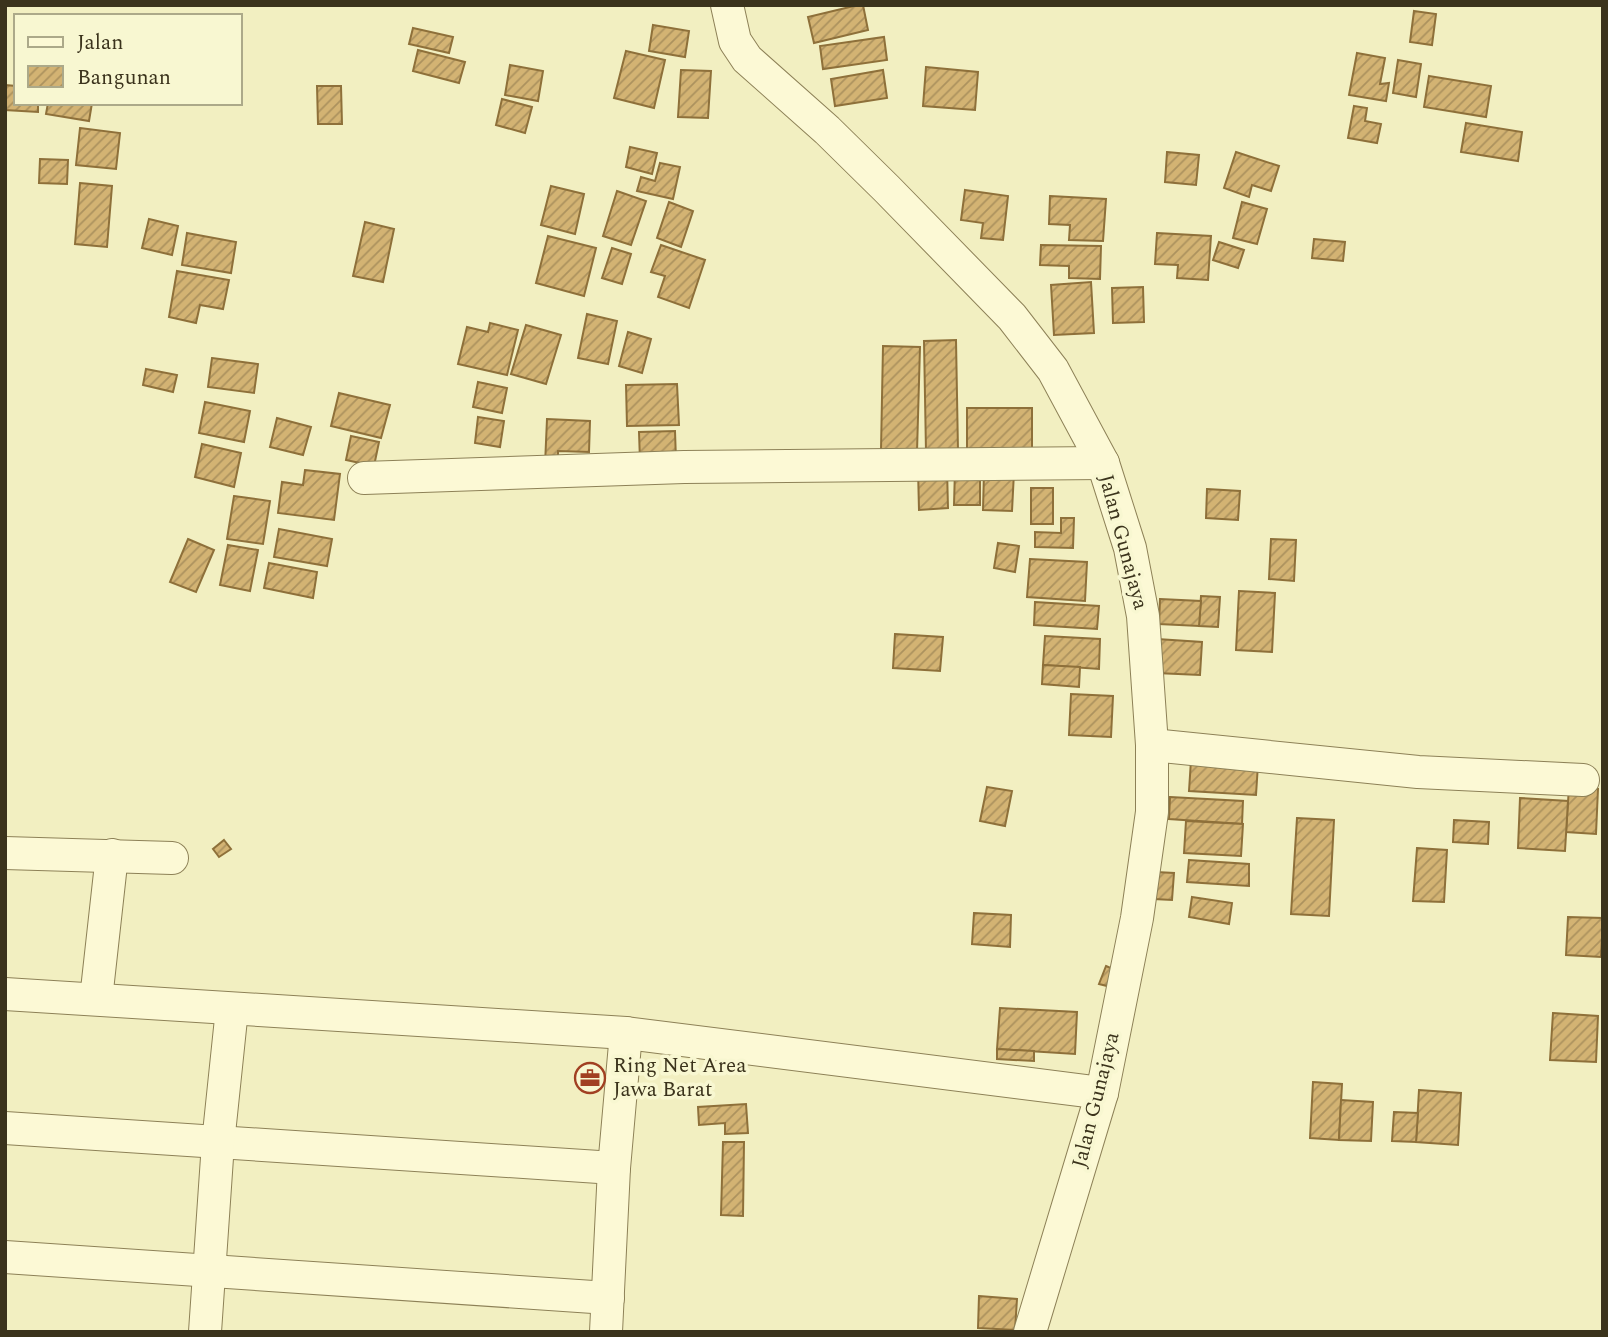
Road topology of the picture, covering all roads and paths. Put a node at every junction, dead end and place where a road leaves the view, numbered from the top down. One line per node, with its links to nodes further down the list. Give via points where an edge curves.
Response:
1 (727, 5): 2 (street, Jalan Gunajaya, via 735,40 747,59 827,130 1012,317 1052,370)
2 (1103, 463): 3 (street, via 684,467); 4 (street, Jalan Gunajaya, via 1130,548 1143,616)
3 (364, 478)
4 (1152, 745): 5 (street, via 1418,772); 13 (street, Jalan Gunajaya, via 1152,812 1137,918)
5 (1583, 780)
6 (5, 853): 7 (street)
7 (112, 855): 8 (street); 10 (street)
8 (172, 858)
9 (5, 994): 10 (street)
10 (96, 999): 11 (street)
11 (232, 1009): 12 (street); 15 (street)
12 (626, 1033): 13 (street); 16 (street)
13 (1102, 1093): 22 (street, Jalan Gunajaya)
14 (5, 1128): 15 (street)
15 (218, 1143): 16 (street); 18 (street)
16 (614, 1168): 19 (street)
17 (5, 1257): 18 (street)
18 (210, 1270): 19 (street); 20 (street)
19 (608, 1298): 21 (street)
20 (205, 1332)
21 (606, 1332)
22 (1030, 1332)

